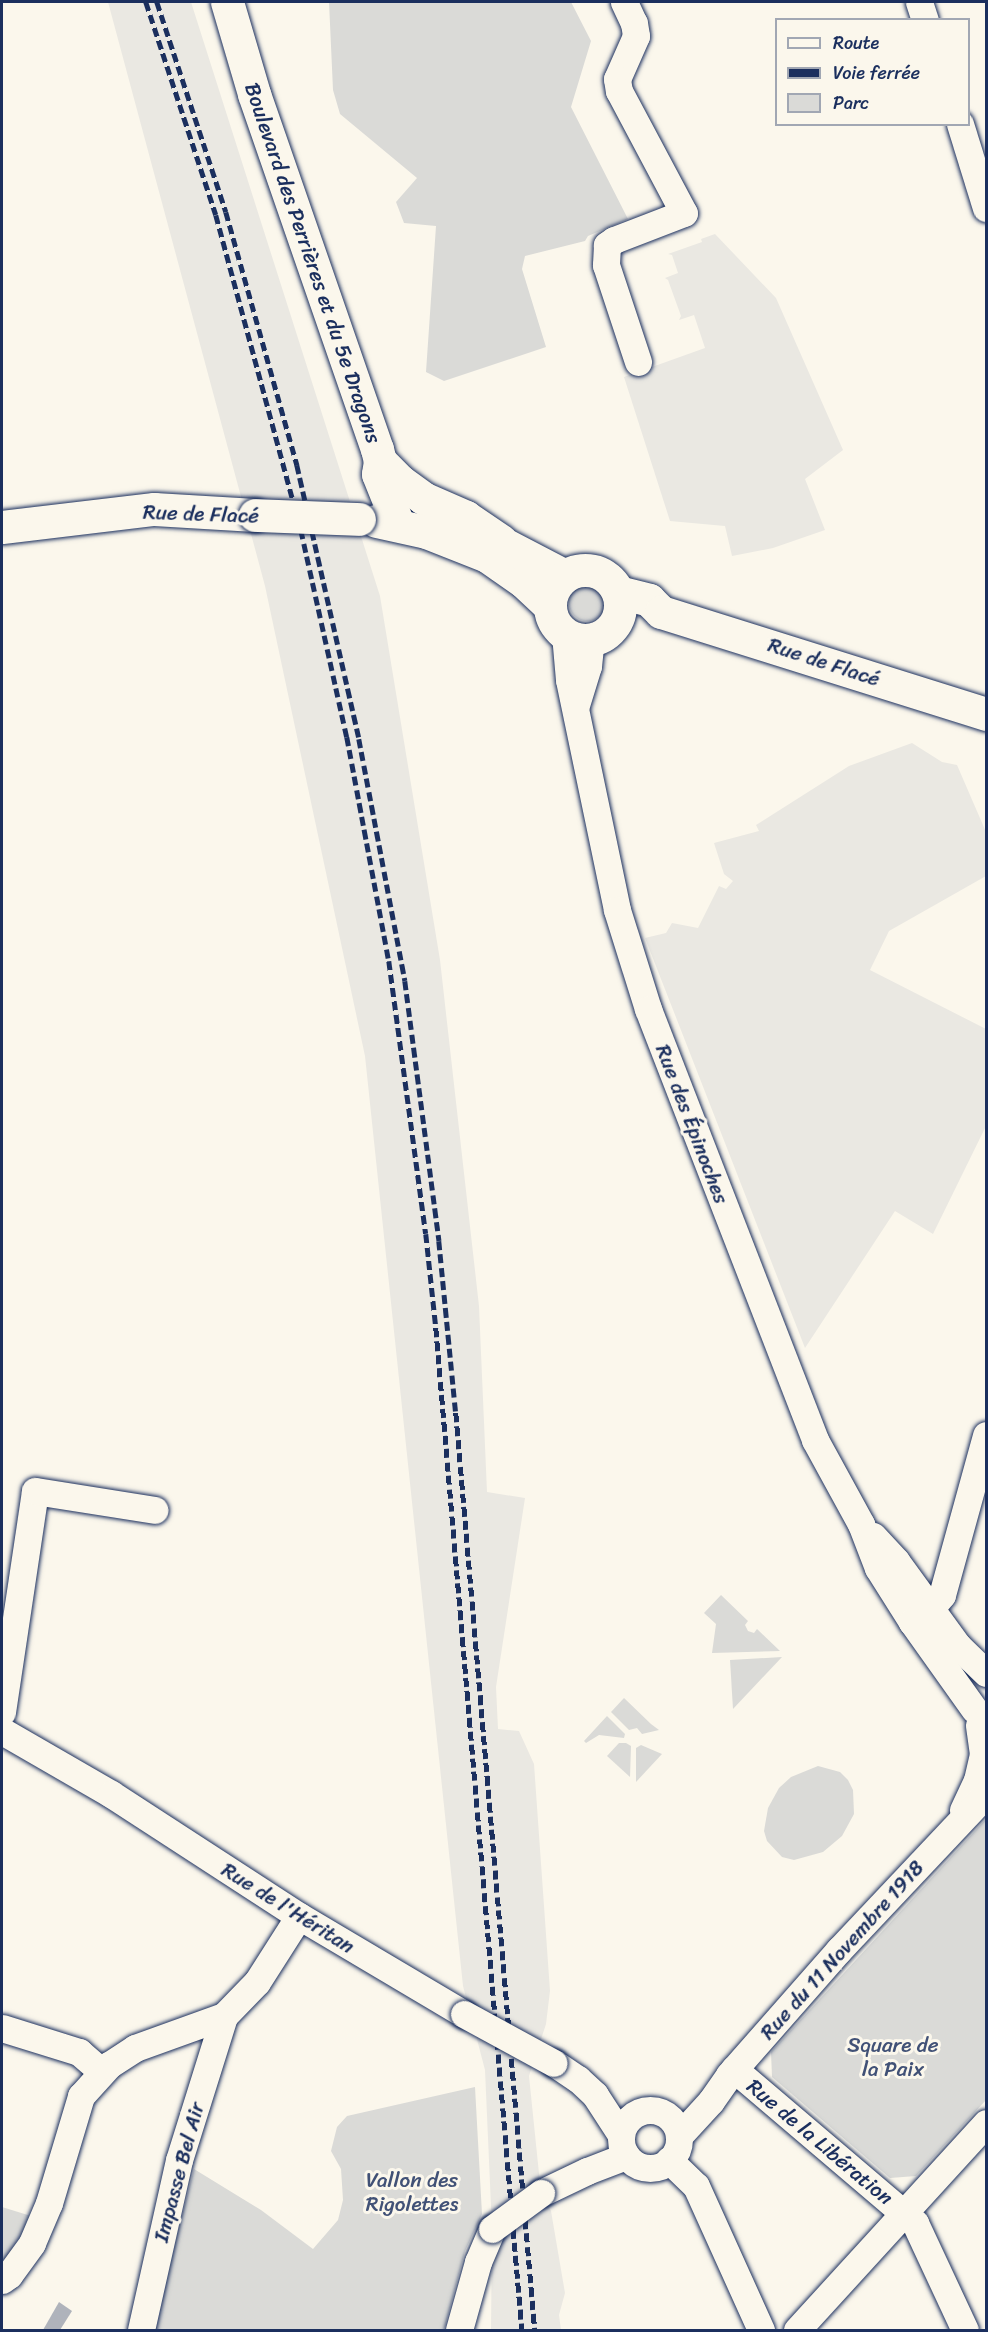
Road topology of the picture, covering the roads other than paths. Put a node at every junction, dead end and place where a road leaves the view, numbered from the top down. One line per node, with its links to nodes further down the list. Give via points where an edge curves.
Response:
1 (227, 2): 8 (main road, Boulevard des Perrières et du 5e Dragons, via 254,94)
2 (624, 2): 7 (street, via 636,36 617,79 619,91 684,213 607,245 606,265)
3 (919, 2): 4 (street)
4 (925, 18)
5 (961, 126): 6 (street)
6 (987, 208)
7 (638, 362)
8 (380, 461): 9 (main road, Boulevard des Perrières et du 5e Dragons); 11 (main road, Rue de Flacé, via 423,498 466,518)
9 (379, 519): 10 (main road, Rue de Flacé, bridge, via 154,509); 11 (main road, Rue de Flacé, via 450,523); 15 (main road, Rue de Flacé, via 487,556)
10 (2, 527)
11 (501, 542): 12 (main road, Rue de Flacé)
12 (565, 576): 13 (main road, Rue de Flacé, via 596,571 613,583); 15 (main road, via 552,594)
13 (618, 592): 14 (main road, Rue de Flacé, via 649,600); 15 (main road, via 620,609)
14 (661, 612): 15 (main road, via 644,619); 16 (main road, Rue de Flacé)
15 (580, 626): 19 (street, Rue des Épinoches, via 566,664 618,917 648,1009 815,1440 861,1524 878,1568)
16 (987, 714)
17 (987, 1435): 19 (street, via 942,1594)
18 (155, 1510): 22 (street, via 35,1491)
19 (921, 1615): 20 (street, Rue des Épinoches); 23 (street, Rue des Épinoches)
20 (987, 1673)
21 (987, 1678): 23 (street, via 977,1690)
22 (2, 1712)
23 (980, 1722): 26 (street, Rue du 11 Novembre 1918, via 983,1754 977,1780)
24 (2, 1731): 27 (street, Rue de l'Héritan, via 111,1794)
25 (987, 1794): 26 (street, Rue du 11 Novembre 1918)
26 (956, 1825): 31 (street, Rue du 11 Novembre 1918)
27 (299, 1916): 28 (street, via 256,1982); 32 (street, Rue de l'Héritan, bridge)
28 (224, 2016): 30 (street, via 135,2048); 38 (street, Impasse Bel Air, via 178,2160)
29 (2, 2028): 30 (street, via 79,2052)
30 (102, 2072): 37 (street, via 81,2096 49,2203 32,2243)
31 (731, 2072): 34 (street, Rue du 11 Novembre 1918, via 711,2101); 36 (street, Rue de la Libération)
32 (578, 2079): 34 (street, Rue de l'Héritan, via 600,2084); 35 (street, Rue de l'Héritan, via 595,2095)
33 (987, 2123): 36 (street)
34 (664, 2131): 35 (street, Rue du 11 Novembre 1918, via 628,2120); 35 (street, via 661,2166 642,2167); 40 (street, Rue de l'Héritan, via 696,2186)
35 (624, 2145): 39 (street, bridge, via 587,2171 542,2193 492,2229 478,2262)
36 (906, 2214): 41 (street); 42 (street, Rue de la Libération, via 915,2223)
37 (2, 2280)
38 (141, 2331)
39 (459, 2331)
40 (761, 2331)
41 (797, 2331)
42 (965, 2331)

